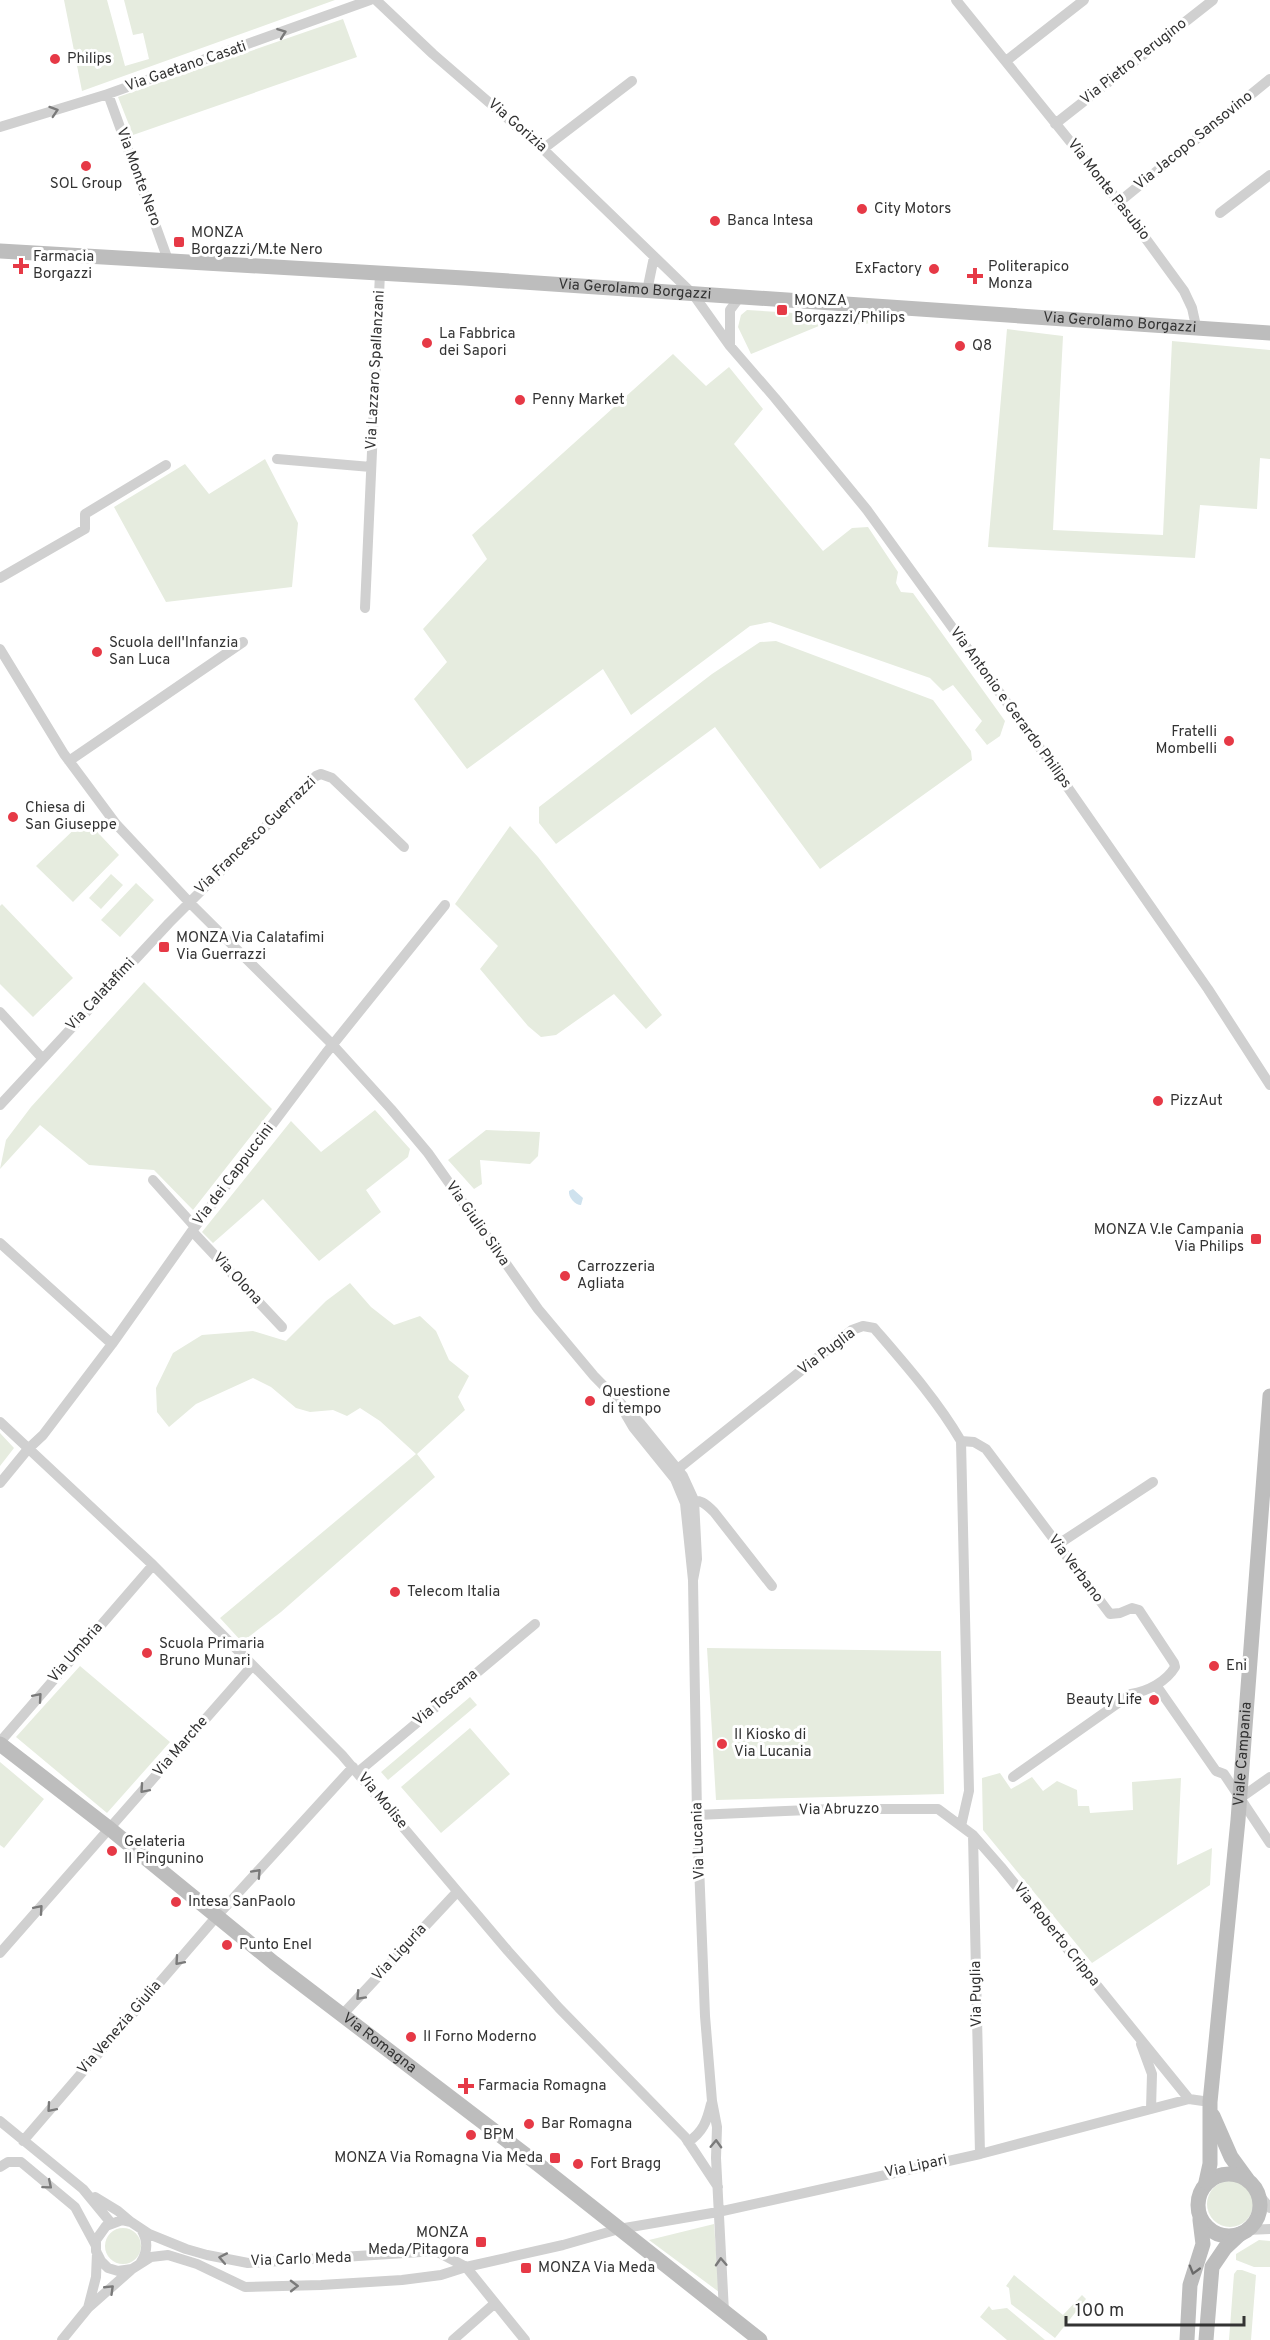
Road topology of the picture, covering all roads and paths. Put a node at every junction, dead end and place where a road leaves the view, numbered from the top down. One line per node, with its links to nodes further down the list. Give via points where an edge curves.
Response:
1 (370, 0): 9 (street, Via Gaetano Casati, one-way to 1)
2 (376, 0): 12 (street, Via Gorizia)
3 (1084, 0): 6 (street)
4 (1213, 0): 10 (street, Via Pietro Perugino)
5 (959, 1): 6 (street, Via Monte Pasubio)
6 (1006, 61): 10 (street, Via Monte Pasubio)
7 (1270, 79): 14 (street, Via Jacopo Sansovino)
8 (632, 81): 12 (street)
9 (108, 94): 11 (street, Via Gaetano Casati, one-way to 9); 18 (street, Via Monte Nero)
10 (1055, 124): 14 (street, Via Monte Pasubio)
11 (0, 127)
12 (543, 148): 17 (street, Via Gorizia)
13 (1270, 175): 15 (street)
14 (1119, 202): 23 (street, Via Monte Pasubio, via 1184,291)
15 (1220, 213)
16 (0, 251): 18 (street, Via Gerolamo Borgazzi)
17 (654, 257): 20 (street); 21 (street, Via Gorizia)
18 (168, 260): 19 (street, Via Gerolamo Borgazzi)
19 (380, 273): 20 (street, Via Gerolamo Borgazzi); 28 (street, Via Lazzaro Spallanzani)
20 (647, 291): 21 (street, Via Gerolamo Borgazzi)
21 (693, 294): 22 (street, Via Gerolamo Borgazzi); 25 (street, Via Antonio e Gerardo Philips)
22 (739, 298): 23 (street, Via Gerolamo Borgazzi); 25 (street, via 730,310)
23 (1196, 326): 24 (street, Via Gerolamo Borgazzi)
24 (1270, 333)
25 (729, 346): 40 (street, Via Antonio e Gerardo Philips, via 867,510 1057,772 1209,989)
26 (277, 459): 28 (street, Via Lazzaro Spallanzani)
27 (166, 465): 29 (street, via 85,514 85,529)
28 (371, 466): 30 (street, Via Lazzaro Spallanzani)
29 (0, 578)
30 (365, 608)
31 (243, 642): 33 (street)
32 (0, 649): 33 (street, Via Francesco Guerrazzi)
33 (69, 761): 35 (street, Via Francesco Guerrazzi, via 116,824)
34 (404, 847): 35 (street, Via Francesco Guerrazzi, via 332,778 321,774)
35 (189, 902): 38 (street, Via Francesco Guerrazzi); 39 (street, Via Calatafimi)
36 (445, 905): 38 (street, Via dei Cappuccini)
37 (0, 1012): 39 (street)
38 (333, 1044): 44 (street, Via dei Cappuccini); 54 (street, Via Giulio Silva, via 428,1153 525,1293 640,1423)
39 (42, 1058): 41 (street, Via Calatafimi)
40 (1270, 1085)
41 (8, 1098): 42 (street, Via Calatafimi)
42 (0, 1116)
43 (153, 1180): 44 (street, Via Olona)
44 (193, 1229): 48 (street, Via Olona); 49 (street, Via dei Cappuccini)
45 (0, 1234): 47 (street)
46 (0, 1243): 47 (street)
47 (18, 1258): 49 (street)
48 (282, 1327)
49 (112, 1344): 53 (street, Via dei Cappuccini)
50 (1270, 1396): 68 (street, Viale Campania)
51 (0, 1422): 53 (street, Via Molise)
52 (961, 1442): 54 (street, Via Puglia, via 902,1360 874,1328 863,1326 852,1330); 58 (street, Via Verbano, via 974,1442 986,1449); 70 (street, via 969,1791)
53 (28, 1449): 56 (street, Via dei Cappuccini); 59 (street, Via Molise)
54 (675, 1472): 57 (street, Via Giulio Silva)
55 (1153, 1482): 58 (street)
56 (0, 1484)
57 (690, 1502): 60 (street, Via Giulio Silva, via 704,1502 714,1512); 69 (street, Via Lucania, via 697,1559 693,1580)
58 (1057, 1545): 63 (street, Via Verbano, via 1110,1614 1139,1610 1174,1663 1174,1670)
59 (153, 1565): 62 (street, Via Molise); 64 (street, Via Umbria, one-way to 59)
60 (772, 1586)
61 (535, 1624): 65 (street, Via Toscana)
62 (252, 1666): 65 (street, Via Molise); 71 (street, Via Marche, one-way to 71)
63 (1156, 1685): 66 (street, via 1131,1694); 68 (street)
64 (0, 1743): 71 (street, Via Romagna)
65 (356, 1770): 74 (street, Via Molise); 75 (street, Via Toscana, one-way to 65)
66 (1013, 1777)
67 (1270, 1777): 68 (street)
68 (1239, 1799): 73 (street); 81 (street, Viale Campania)
69 (697, 1815): 70 (street, Via Abruzzo, via 938,1809); 80 (street, Via Lucania)
70 (962, 1827): 72 (street, Via Abruzzo)
71 (110, 1828): 75 (street, Via Romagna); 76 (street, Via Marche, one-way to 71)
72 (973, 1835): 78 (street, Via Roberto Crippa); 86 (street, Via Puglia)
73 (1270, 1843)
74 (457, 1892): 77 (street, Via Liguria, one-way to 77); 85 (street, Via Molise, via 559,2008)
75 (217, 1916): 77 (street, Via Romagna); 84 (street, Via Venezia Giulia, one-way to 84)
76 (0, 1953)
77 (343, 2014): 98 (street, Via Romagna)
78 (1137, 2036): 79 (street, Via Roberto Crippa); 82 (street, Via Roberto Crippa, via 1152,2074)
79 (1189, 2099): 81 (street, Via Lipari); 82 (street, Via Lipari)
80 (712, 2101): 85 (street, Via Lucania, via 706,2125); 90 (street, Via Lucania, one-way to 80, via 717,2127)
81 (1210, 2106): 88 (street, Viale Campania, via 1230,2157); 89 (street, Viale Campania, via 1210,2164)
82 (1151, 2109): 86 (street, Via Lipari)
83 (0, 2121): 84 (street, Via Carlo Meda)
84 (23, 2140): 91 (street, Via Carlo Meda)
85 (688, 2142): 90 (street, Via Molise)
86 (980, 2154): 94 (street, Via Lipari)
87 (0, 2167): 101 (street, one-way to 101, via 8,2162 21,2162 75,2207)
88 (1247, 2179): 89 (street, via 1225,2173); 92 (street)
89 (1206, 2182): 95 (street, via 1198,2197)
90 (718, 2187): 94 (street)
91 (87, 2193): 96 (street, Via Carlo Meda); 97 (street, Via Carlo Meda)
92 (1258, 2194): 93 (street); 100 (street, via 1259,2213)
93 (1270, 2208)
94 (718, 2212): 98 (street, Via Lipari); 106 (street, one-way to 94)
95 (1198, 2214): 100 (street, via 1214,2232 1227,2236); 111 (street, one-way to 111, via 1203,2244 1191,2285)
96 (111, 2223): 97 (street, Via Carlo Meda, via 122,2220); 101 (street, via 101,2230)
97 (135, 2225): 102 (street, Via Carlo Meda, one-way to 97, via 436,2251 248,2263 195,2252); 103 (street, via 147,2244 145,2257)
98 (619, 2229): 102 (street, Via Carlo Meda); 106 (street, Via Romagna)
99 (1270, 2229): 100 (street)
100 (1244, 2232): 112 (street, via 1224,2248 1212,2267)
101 (96, 2249): 103 (street, Via Carlo Meda, via 101,2262 110,2269); 105 (street, via 96,2277)
102 (466, 2266): 103 (street, Via Carlo Meda, one-way to 102, via 154,2256 173,2256 245,2287 402,2280 441,2275); 104 (street, Via Carlo Meda)
103 (136, 2267): 105 (street, one-way to 103)
104 (494, 2304): 108 (street); 109 (street, Via Carlo Meda)
105 (88, 2308): 107 (street)
106 (724, 2312): 110 (street, Via Romagna)
107 (62, 2340)
108 (453, 2340)
109 (525, 2340)
110 (760, 2340)
111 (1187, 2340)
112 (1206, 2340)

